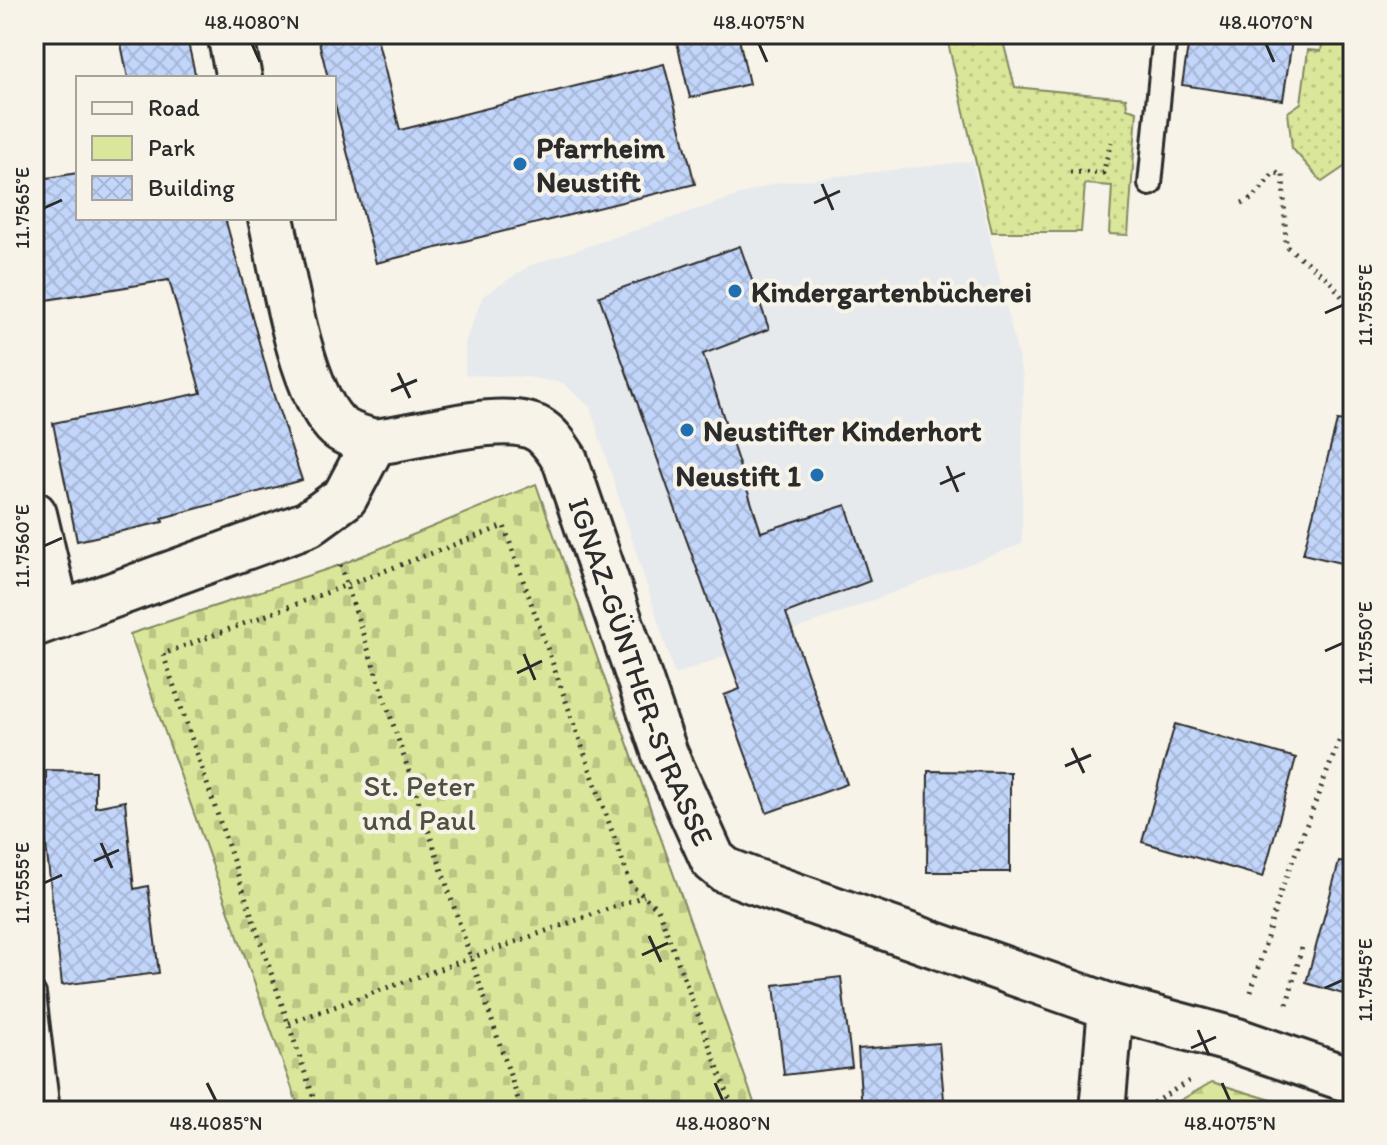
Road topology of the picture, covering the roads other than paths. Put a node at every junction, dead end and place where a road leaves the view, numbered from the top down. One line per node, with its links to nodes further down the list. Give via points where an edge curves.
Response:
1 (230, 34): 3 (street)
2 (1165, 34): 4 (lane)
3 (239, 76)
4 (1150, 184)
5 (271, 220): 6 (street, via 305,364 321,405 337,426)
6 (374, 442): 8 (street, via 345,497 308,524); 10 (street, IGNAZ-GÜNTHER-STRASSE, via 510,421 541,431 555,444 565,460 665,754 705,849 725,870)
7 (34, 514): 8 (street)
8 (46, 620)
9 (34, 994): 12 (lane)
10 (1111, 1007): 11 (street, IGNAZ-GÜNTHER-STRASSE, via 1237,1041); 13 (street)
11 (1353, 1081)
12 (48, 1111)
13 (1102, 1111)

